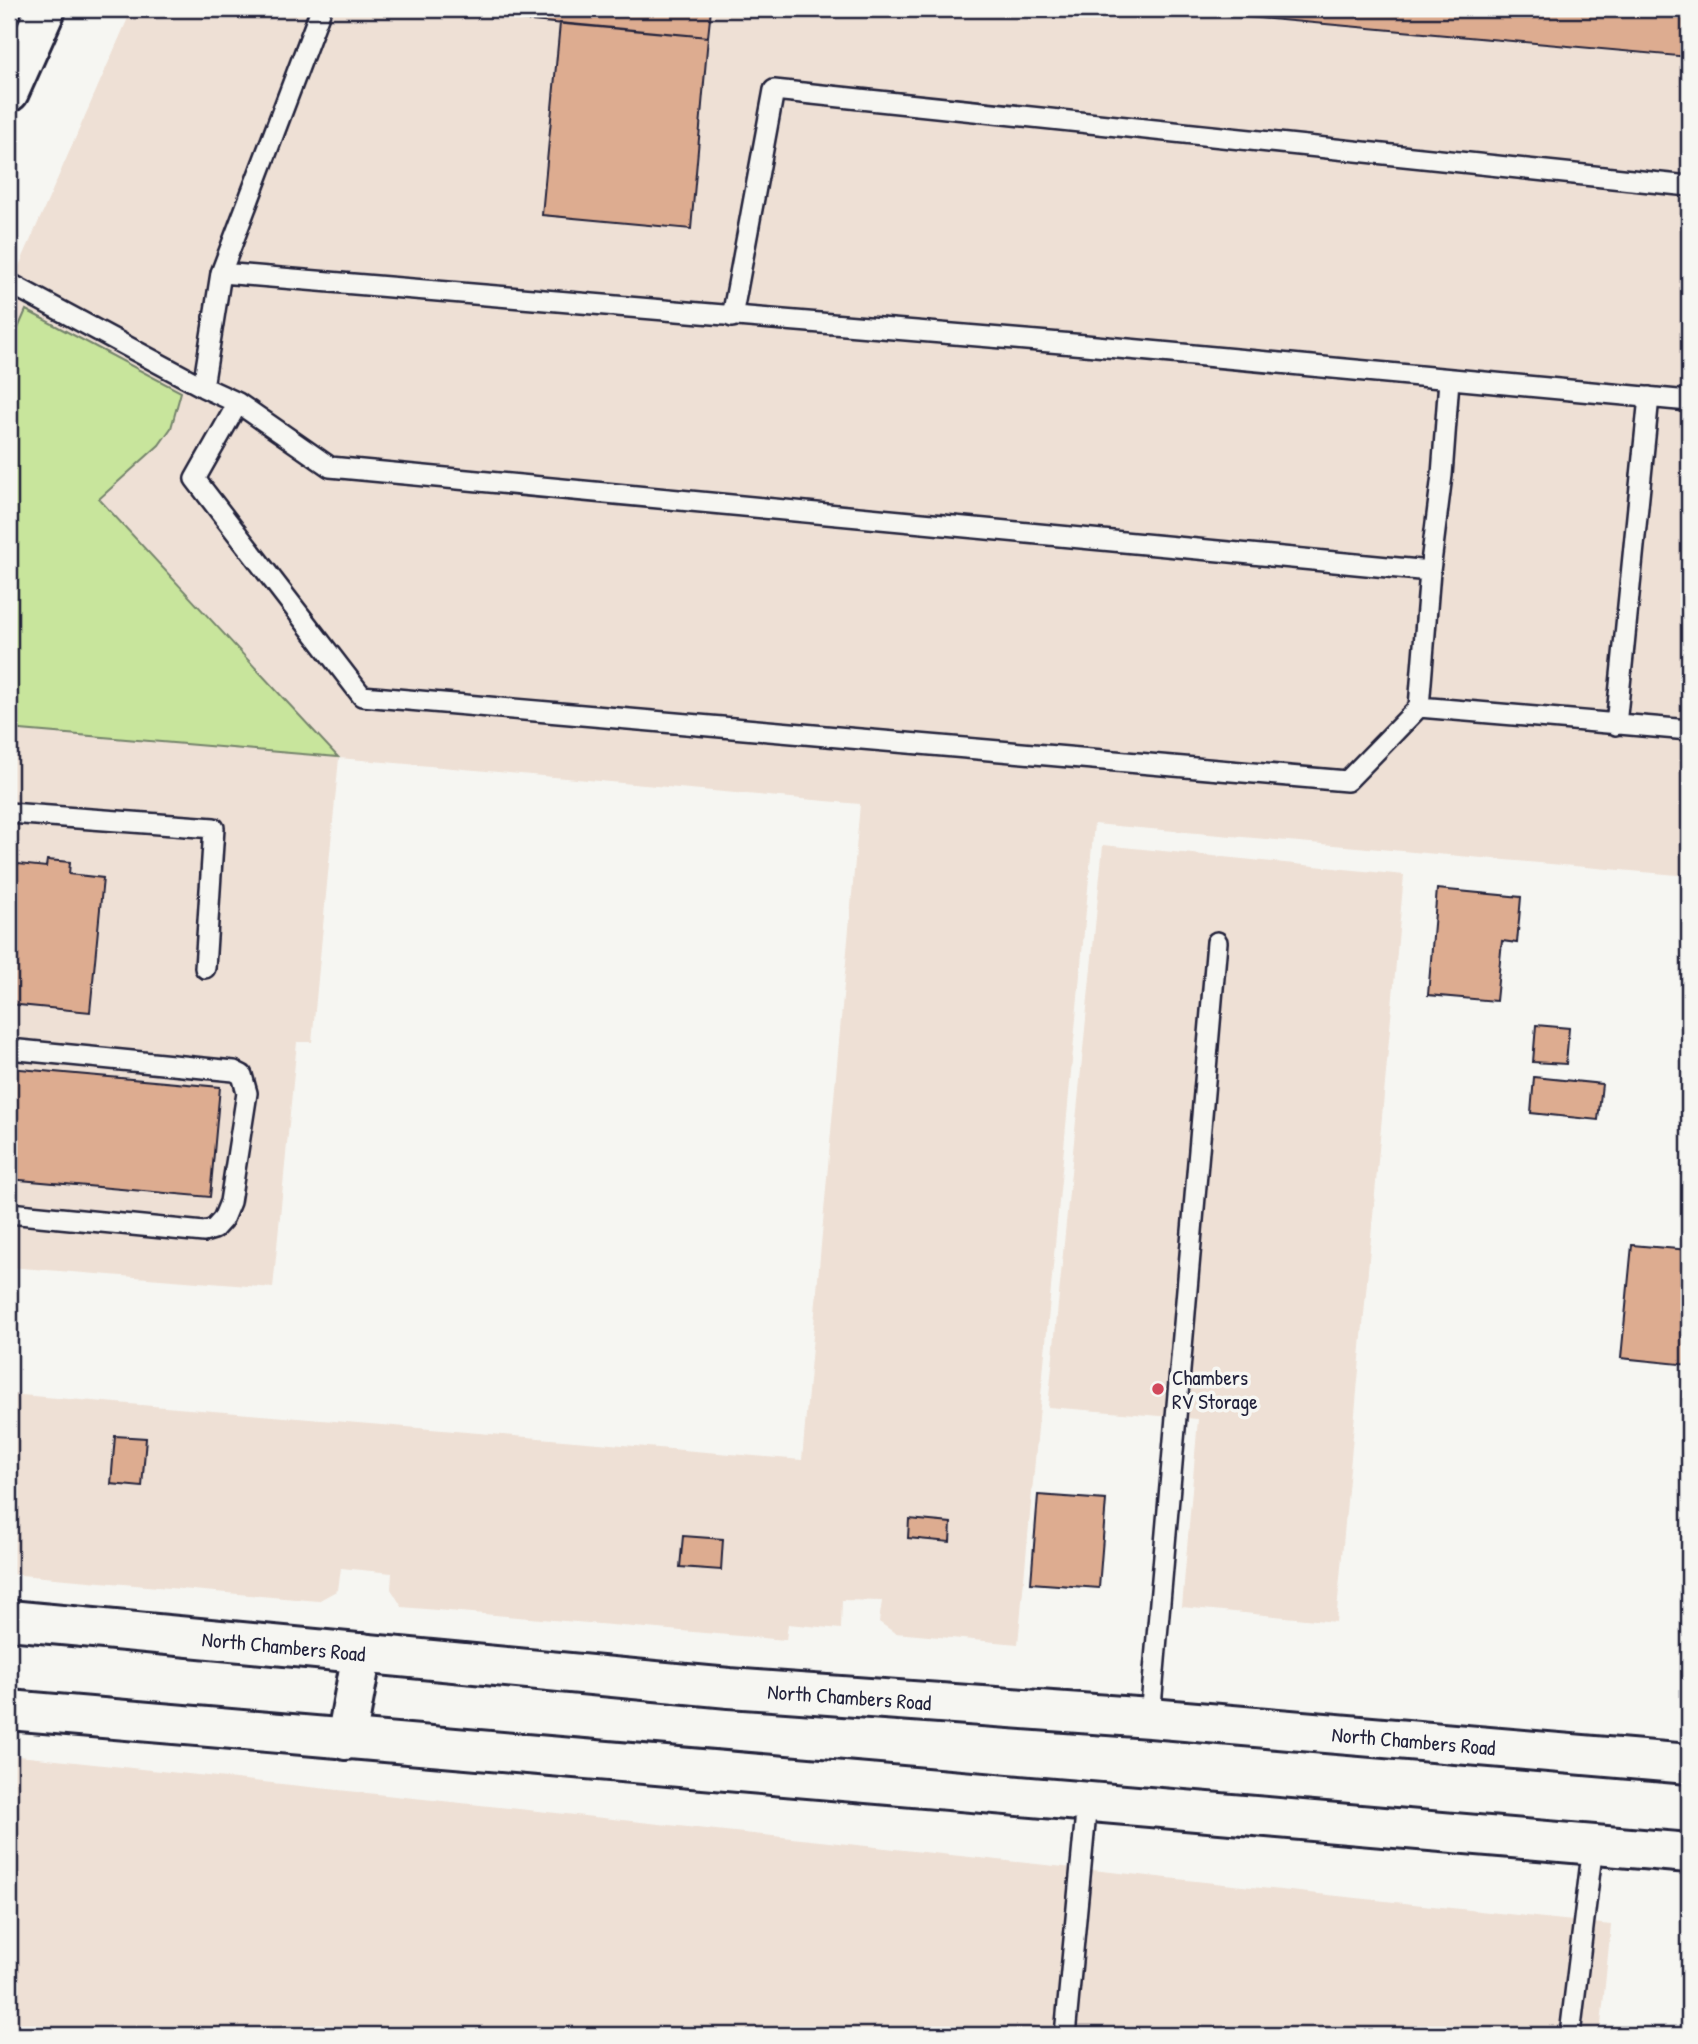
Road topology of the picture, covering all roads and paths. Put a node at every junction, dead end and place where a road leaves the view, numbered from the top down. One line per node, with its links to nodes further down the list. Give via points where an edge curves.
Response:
1 (46, 9): 3 (main road)
2 (321, 9): 5 (lane)
3 (9, 92)
4 (1689, 186): 7 (lane, via 774,90)
5 (221, 273): 7 (lane); 9 (lane)
6 (9, 283): 9 (lane)
7 (732, 317): 8 (lane)
8 (1449, 380): 10 (lane); 13 (lane)
9 (203, 387): 12 (lane)
10 (1649, 397): 11 (lane); 15 (lane)
11 (1689, 401)
12 (237, 403): 13 (lane, via 330,467); 14 (lane, via 195,479 362,696 1347,781)
13 (1430, 571): 14 (lane)
14 (1419, 707): 15 (lane)
15 (1616, 724): 16 (lane)
16 (1689, 730)
17 (9, 813): 19 (lane, via 214,828)
18 (1217, 942): 25 (lane)
19 (205, 968)
20 (9, 1049): 21 (lane, via 234,1071 242,1074 247,1093 230,1202 214,1229 204,1232)
21 (9, 1213)
22 (9, 1620): 23 (main road, North Chambers Road)
23 (362, 1653): 25 (main road, North Chambers Road, via 729,1688); 26 (main road)
24 (9, 1710): 26 (main road)
25 (1150, 1718): 27 (main road, North Chambers Road)
26 (346, 1740): 28 (main road)
27 (1689, 1764)
28 (1087, 1802): 29 (main road); 31 (lane)
29 (1593, 1845): 30 (main road); 32 (lane)
30 (1689, 1853)
31 (1065, 2035)
32 (1570, 2035)

